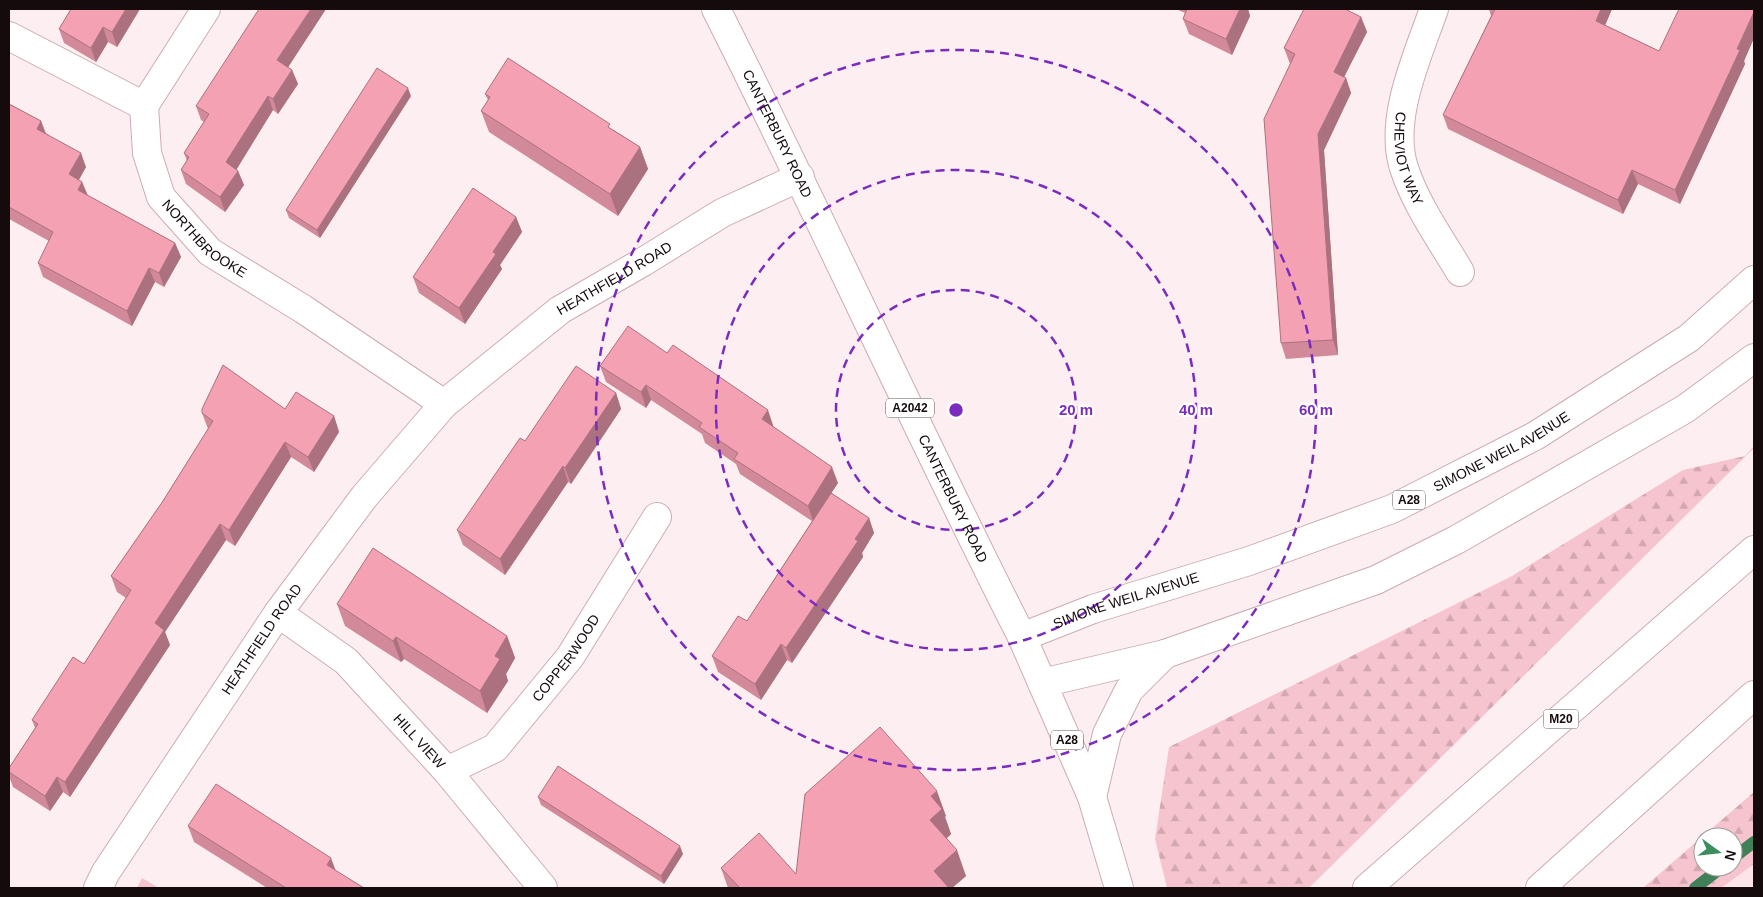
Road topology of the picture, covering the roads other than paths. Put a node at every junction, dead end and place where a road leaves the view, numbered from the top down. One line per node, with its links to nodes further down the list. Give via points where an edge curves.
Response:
1 (206, 9): 5 (main road)
2 (716, 9): 6 (main road, CANTERBURY ROAD / A2042)
3 (1434, 9): 7 (main road, CHEVIOT WAY, via 1410,78 1399,127 1403,166 1416,198)
4 (9, 36): 5 (main road)
5 (144, 106): 10 (main road, NORTHBROOKE, via 147,153 162,197 210,252)
6 (800, 177): 10 (main road, HEATHFIELD ROAD, via 722,213 560,310); 14 (main road, CANTERBURY ROAD / A2042)
7 (1460, 272)
8 (1754, 280): 14 (main road, SIMONE WEIL AVENUE / A28, via 1689,338 1535,436 1392,509 1249,561 1093,609)
9 (1754, 358): 15 (main road, via 1685,409 1447,544 1376,580)
10 (444, 404): 13 (main road, HEATHFIELD ROAD, via 364,497)
11 (657, 517): 18 (main road, COPPERWOOD, via 570,657 495,748)
12 (1754, 550): 23 (main road, M20)
13 (278, 613): 18 (main road, HILL VIEW, via 346,661); 20 (main road, HEATHFIELD ROAD)
14 (1022, 637): 16 (main road, CANTERBURY ROAD / A28)
15 (1165, 654): 16 (main road); 19 (main road, via 1129,690 1107,734)
16 (1042, 683): 19 (main road, CANTERBURY ROAD / A28)
17 (1754, 695): 24 (main road)
18 (447, 771): 21 (main road, HILL VIEW)
19 (1092, 797): 22 (main road, CANTERBURY ROAD / A28)
20 (98, 888)
21 (543, 888)
22 (1119, 888)
23 (1367, 888)
24 (1540, 888)

